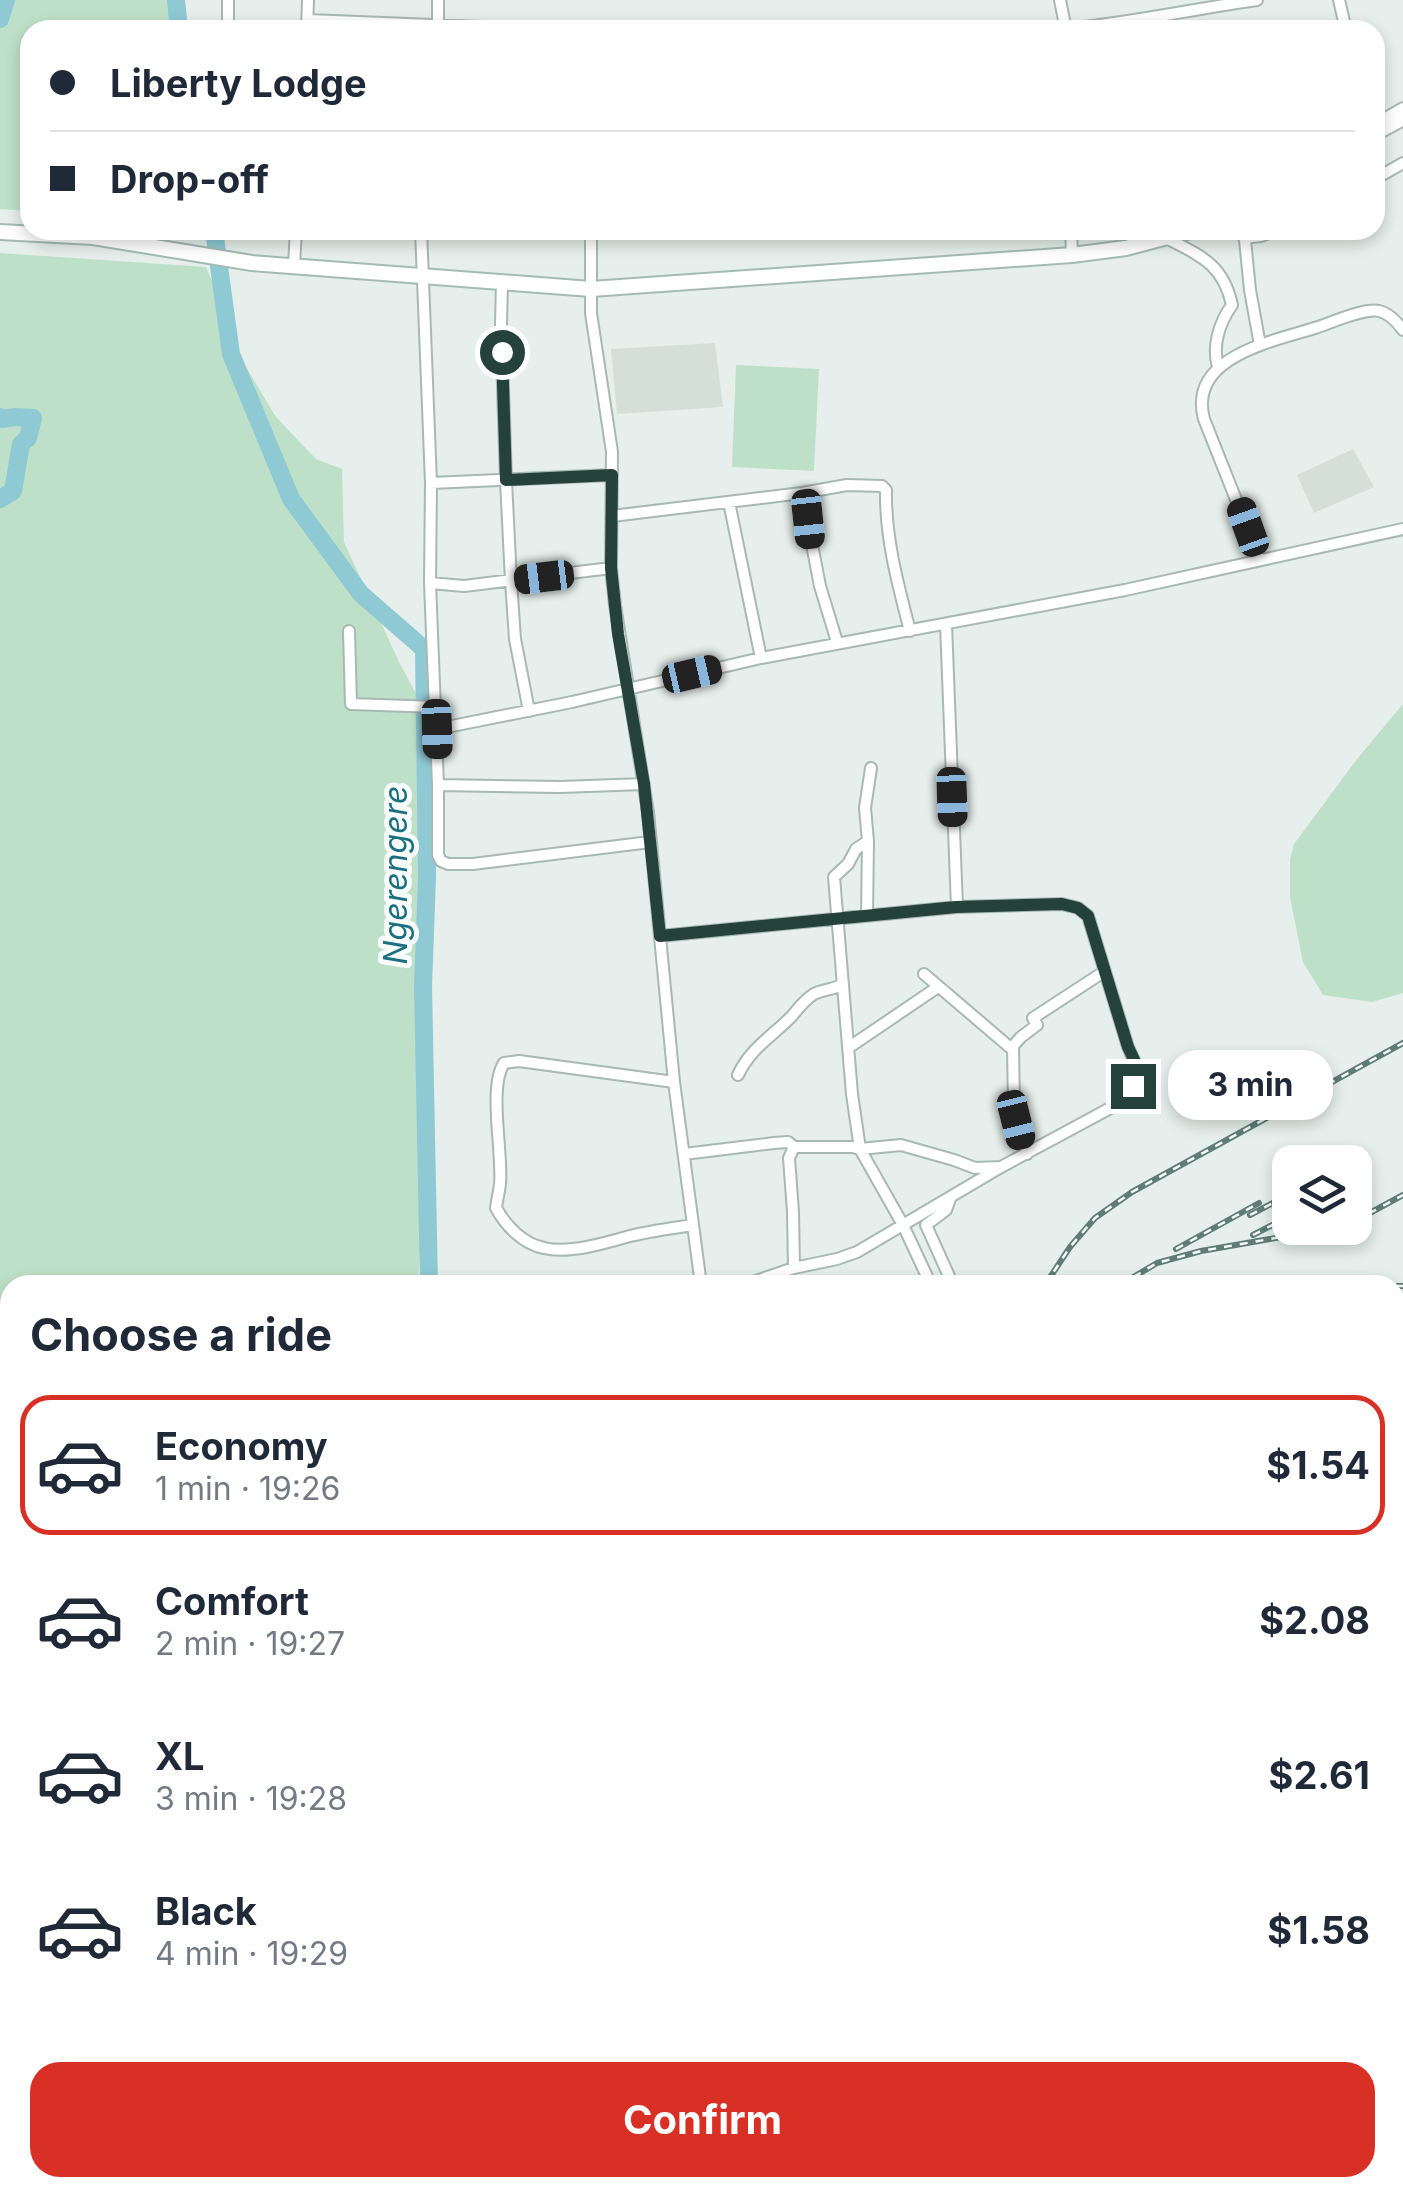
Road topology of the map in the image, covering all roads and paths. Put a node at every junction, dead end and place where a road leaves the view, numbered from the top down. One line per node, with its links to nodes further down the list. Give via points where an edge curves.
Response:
1 (1257, 0): 2 (street)
2 (1216, 2): 3 (street)
3 (1140, 20)
4 (125, 240): 13 (street)
5 (295, 240): 13 (street)
6 (422, 240): 14 (street)
7 (591, 240): 19 (street)
8 (1071, 240): 12 (street)
9 (1157, 240): 12 (street)
10 (1170, 240): 20 (street, via 1211,263)
11 (1245, 240): 15 (street)
12 (1072, 255): 17 (street)
13 (294, 265): 14 (street)
14 (424, 276): 16 (street); 27 (street)
15 (1249, 276): 20 (street); 23 (street)
16 (502, 282): 18 (street); 26 (street)
17 (616, 288): 19 (street); 21 (street)
18 (572, 289): 19 (street); 21 (street)
19 (591, 289): 21 (street)
20 (1230, 298): 24 (street, via 1214,345)
21 (591, 313): 25 (street)
22 (1403, 330): 23 (street, via 1392,317 1373,311)
23 (1260, 346): 24 (street)
24 (1218, 368): 32 (street, via 1205,384 1202,410)
25 (612, 475): 26 (street); 30 (street)
26 (506, 480): 27 (street); 34 (street)
27 (431, 483): 35 (street)
28 (802, 493): 29 (street); 38 (street, via 858,484 885,488); 39 (street)
29 (729, 502): 30 (street); 40 (street)
30 (612, 516): 33 (street)
31 (1403, 529): 32 (street)
32 (1260, 560): 36 (street)
33 (611, 568): 34 (street); 41 (street)
34 (511, 581): 35 (street); 43 (street)
35 (430, 583): 42 (street)
36 (946, 624): 38 (street); 50 (street)
37 (350, 631): 42 (street, via 350,704)
38 (910, 631): 39 (street)
39 (837, 642): 40 (street)
40 (761, 658): 41 (street)
41 (627, 688): 43 (street); 46 (street)
42 (436, 707): 44 (street)
43 (529, 711): 44 (street)
44 (437, 729): 47 (street)
45 (871, 768): 48 (street)
46 (644, 784): 47 (street); 49 (street)
47 (438, 785): 49 (street, via 438,855 448,864)
48 (868, 841): 51 (street); 52 (street, via 834,877)
49 (650, 842): 53 (street)
50 (956, 907): 51 (street); 54 (street, via 1078,908 1088,916)
51 (867, 916): 52 (street)
52 (836, 917): 53 (street); 56 (street)
53 (660, 936): 61 (street)
54 (1105, 970): 59 (street, via 1032,1018 1038,1025); 65 (street, via 1140,1072 1116,1105)
55 (924, 974): 57 (street)
56 (843, 984): 58 (street); 60 (street, via 806,1000 747,1056)
57 (938, 987): 58 (street); 59 (street)
58 (848, 1048): 63 (street)
59 (1013, 1050): 65 (street, via 1014,1107)
60 (738, 1076)
61 (674, 1082): 64 (street); 68 (street, via 504,1063 496,1208 521,1237 548,1249)
62 (794, 1147): 63 (street); 64 (street, via 788,1142); 70 (street)
63 (860, 1150): 66 (street, via 901,1145 975,1168); 69 (street)
64 (684, 1154): 68 (street)
65 (1027, 1154): 66 (street)
66 (1002, 1167): 67 (street)
67 (923, 1220): 69 (street); 74 (street)
68 (693, 1225): 71 (street)
69 (903, 1225): 70 (street, via 857,1252); 73 (street)
70 (794, 1268): 72 (street)
71 (700, 1275)
72 (773, 1275)
73 (926, 1275)
74 (948, 1275)
75 (1304, 2197): 76 (street)
76 (1315, 2197)

